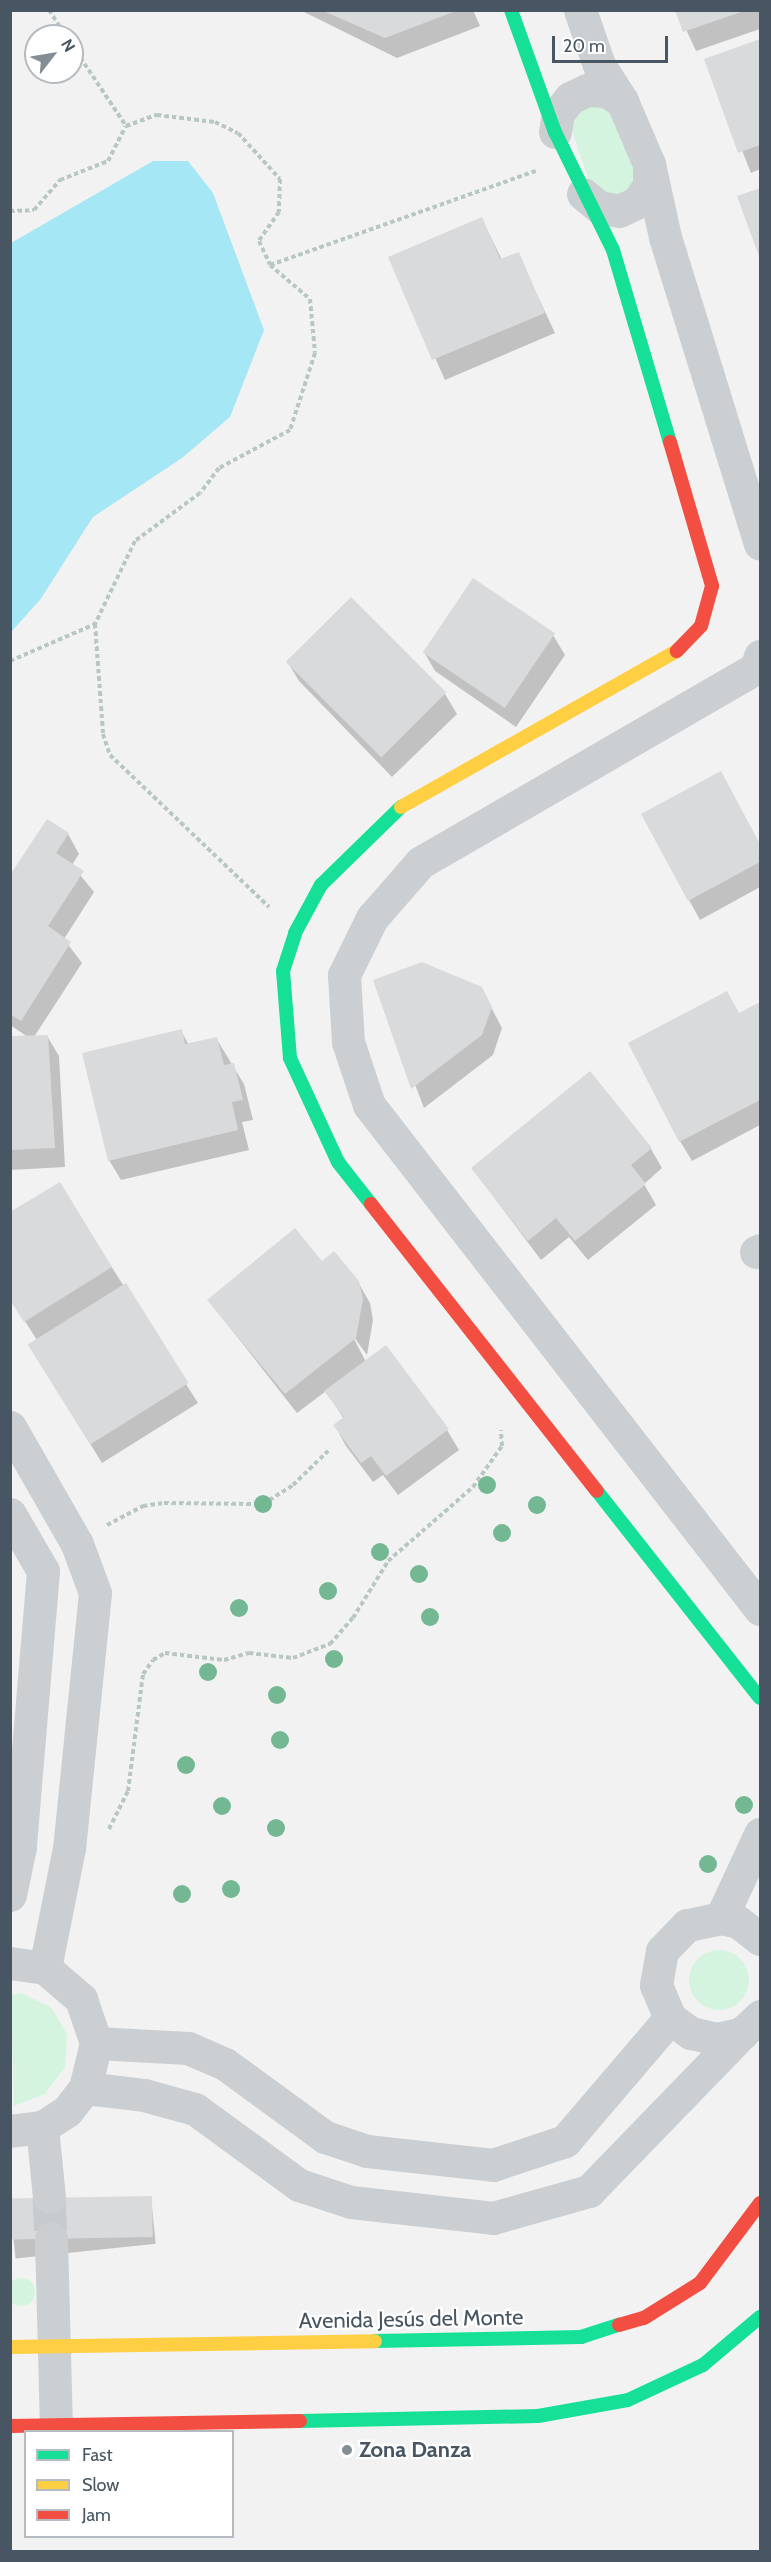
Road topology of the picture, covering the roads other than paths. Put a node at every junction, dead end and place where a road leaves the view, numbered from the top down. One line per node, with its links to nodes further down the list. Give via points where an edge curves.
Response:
1 (511, 10): 4 (street)
2 (579, 10): 3 (street, via 599,65)
3 (622, 101): 4 (street, via 606,91 587,90 570,98 558,113); 5 (street)
4 (561, 146): 6 (street)
5 (649, 164): 6 (street, via 649,185 638,202 619,210 599,207); 7 (street, via 665,237)
6 (583, 194): 12 (street, via 612,250 712,586 701,626 672,656 395,811 321,885 295,933 283,971 290,1058 338,1162)
7 (760, 544)
8 (760, 656): 11 (street, via 756,668 420,863 372,918 344,975 348,1042 369,1105)
9 (10, 1427): 18 (street, via 77,1544 95,1593 69,1848)
10 (10, 1514): 14 (street, via 43,1570)
11 (760, 1609)
12 (760, 1698)
13 (760, 1834): 15 (street)
14 (10, 1895)
15 (721, 1918): 16 (street, via 738,1922); 19 (street, via 687,1925 662,1951 656,1985)
16 (760, 1939)
17 (10, 1963): 18 (street)
18 (45, 1968): 21 (street, via 81,1999)
19 (670, 2018): 20 (street, via 691,2033 708,2037); 21 (street, via 565,2141 493,2165 366,2151 325,2137 225,2064 188,2048)
20 (751, 2025): 22 (street, via 589,2191 493,2218 351,2202 299,2185 195,2109 144,2095)
21 (96, 2043): 22 (street)
22 (86, 2088): 23 (street, via 67,2111)
23 (26, 2129): 24 (street)
24 (49, 2197)
25 (760, 2203): 29 (street, Avenida Jesús del Monte, via 700,2283 644,2318 581,2337)
26 (51, 2238): 29 (street)
27 (760, 2317): 30 (street, via 703,2365 628,2400 538,2416)
28 (10, 2347): 29 (street, Avenida Jesús del Monte)
29 (54, 2348): 30 (street)
30 (56, 2425): 31 (street)
31 (10, 2426)

